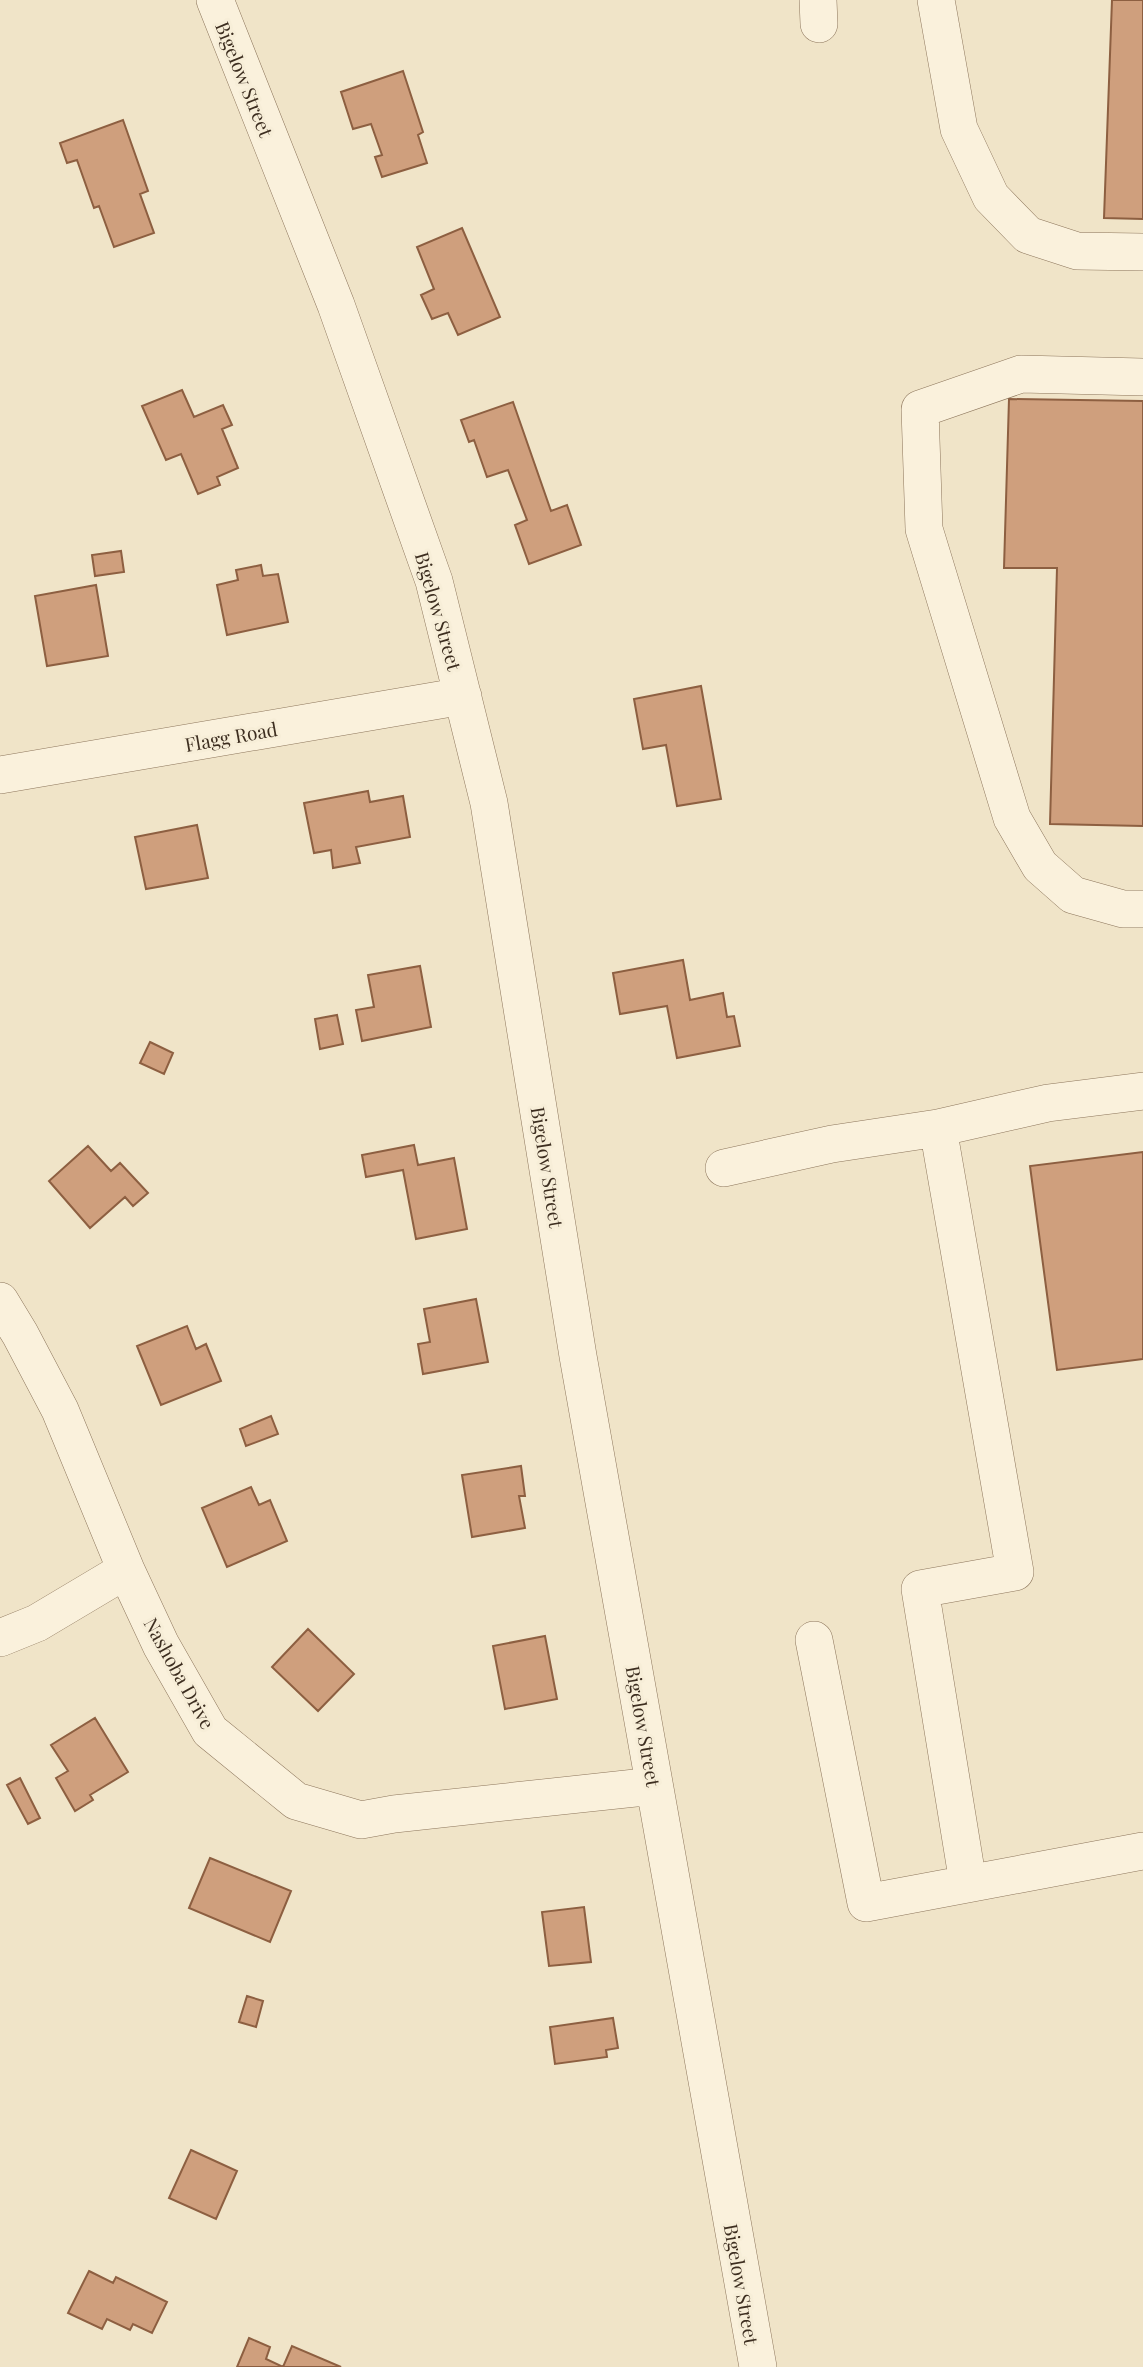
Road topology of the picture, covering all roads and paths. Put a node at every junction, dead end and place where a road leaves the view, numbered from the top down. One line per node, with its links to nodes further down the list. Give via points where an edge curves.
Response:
1 (215, 0): 5 (street, Bigelow Street, via 346,331 434,582)
2 (936, 0): 3 (street, via 959,130 991,197 1028,235 1077,251)
3 (1143, 252)
4 (1143, 377): 7 (street, via 1021,374 920,409 925,529 1012,818 1040,866 1073,895 1123,909)
5 (463, 696): 6 (street, Flagg Road); 15 (street, Bigelow Street, via 489,803 578,1356)
6 (0, 775)
7 (1143, 909)
8 (1143, 1091): 9 (street, via 1048,1103)
9 (938, 1128): 10 (street, via 832,1144); 17 (street, via 1015,1572 920,1589)
10 (723, 1168)
11 (0, 1301): 12 (street, Nashoba Drive, via 60,1410)
12 (126, 1570): 13 (street, via 37,1623); 15 (street, Nashoba Drive, via 161,1645 210,1731 296,1801 361,1820)
13 (0, 1637)
14 (814, 1640): 17 (street, via 866,1903)
15 (654, 1786): 18 (street, Bigelow Street)
16 (1143, 1851): 17 (street)
17 (968, 1883)
18 (758, 2367)

